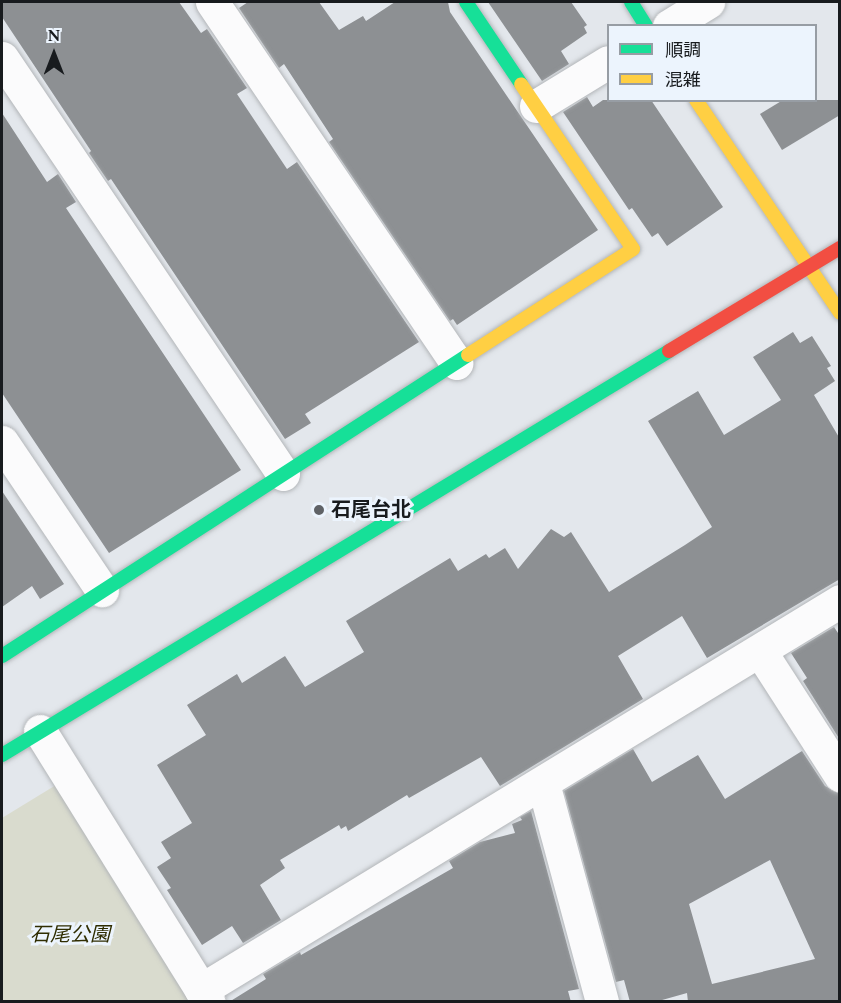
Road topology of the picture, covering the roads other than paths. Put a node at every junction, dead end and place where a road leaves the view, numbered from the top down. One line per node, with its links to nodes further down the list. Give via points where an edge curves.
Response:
1 (212, 2): 14 (street)
2 (466, 2): 10 (street)
3 (631, 2): 5 (street)
4 (708, 2): 6 (street)
5 (645, 24)
6 (672, 24)
7 (2, 58): 16 (street)
8 (607, 63): 10 (street)
9 (697, 102): 12 (street)
10 (536, 105): 14 (street, via 633,249)
11 (840, 248): 12 (street)
12 (807, 268): 13 (street); 21 (street)
13 (840, 313)
14 (456, 363): 16 (street)
15 (2, 442): 17 (street)
16 (283, 474): 17 (street)
17 (102, 590): 20 (street)
18 (840, 601): 19 (street)
19 (760, 651): 23 (street); 24 (street)
20 (2, 656)
21 (40, 731): 22 (street); 25 (street)
22 (2, 755)
23 (840, 775)
24 (543, 783): 25 (street); 26 (street)
25 (205, 996)
26 (602, 1002)

